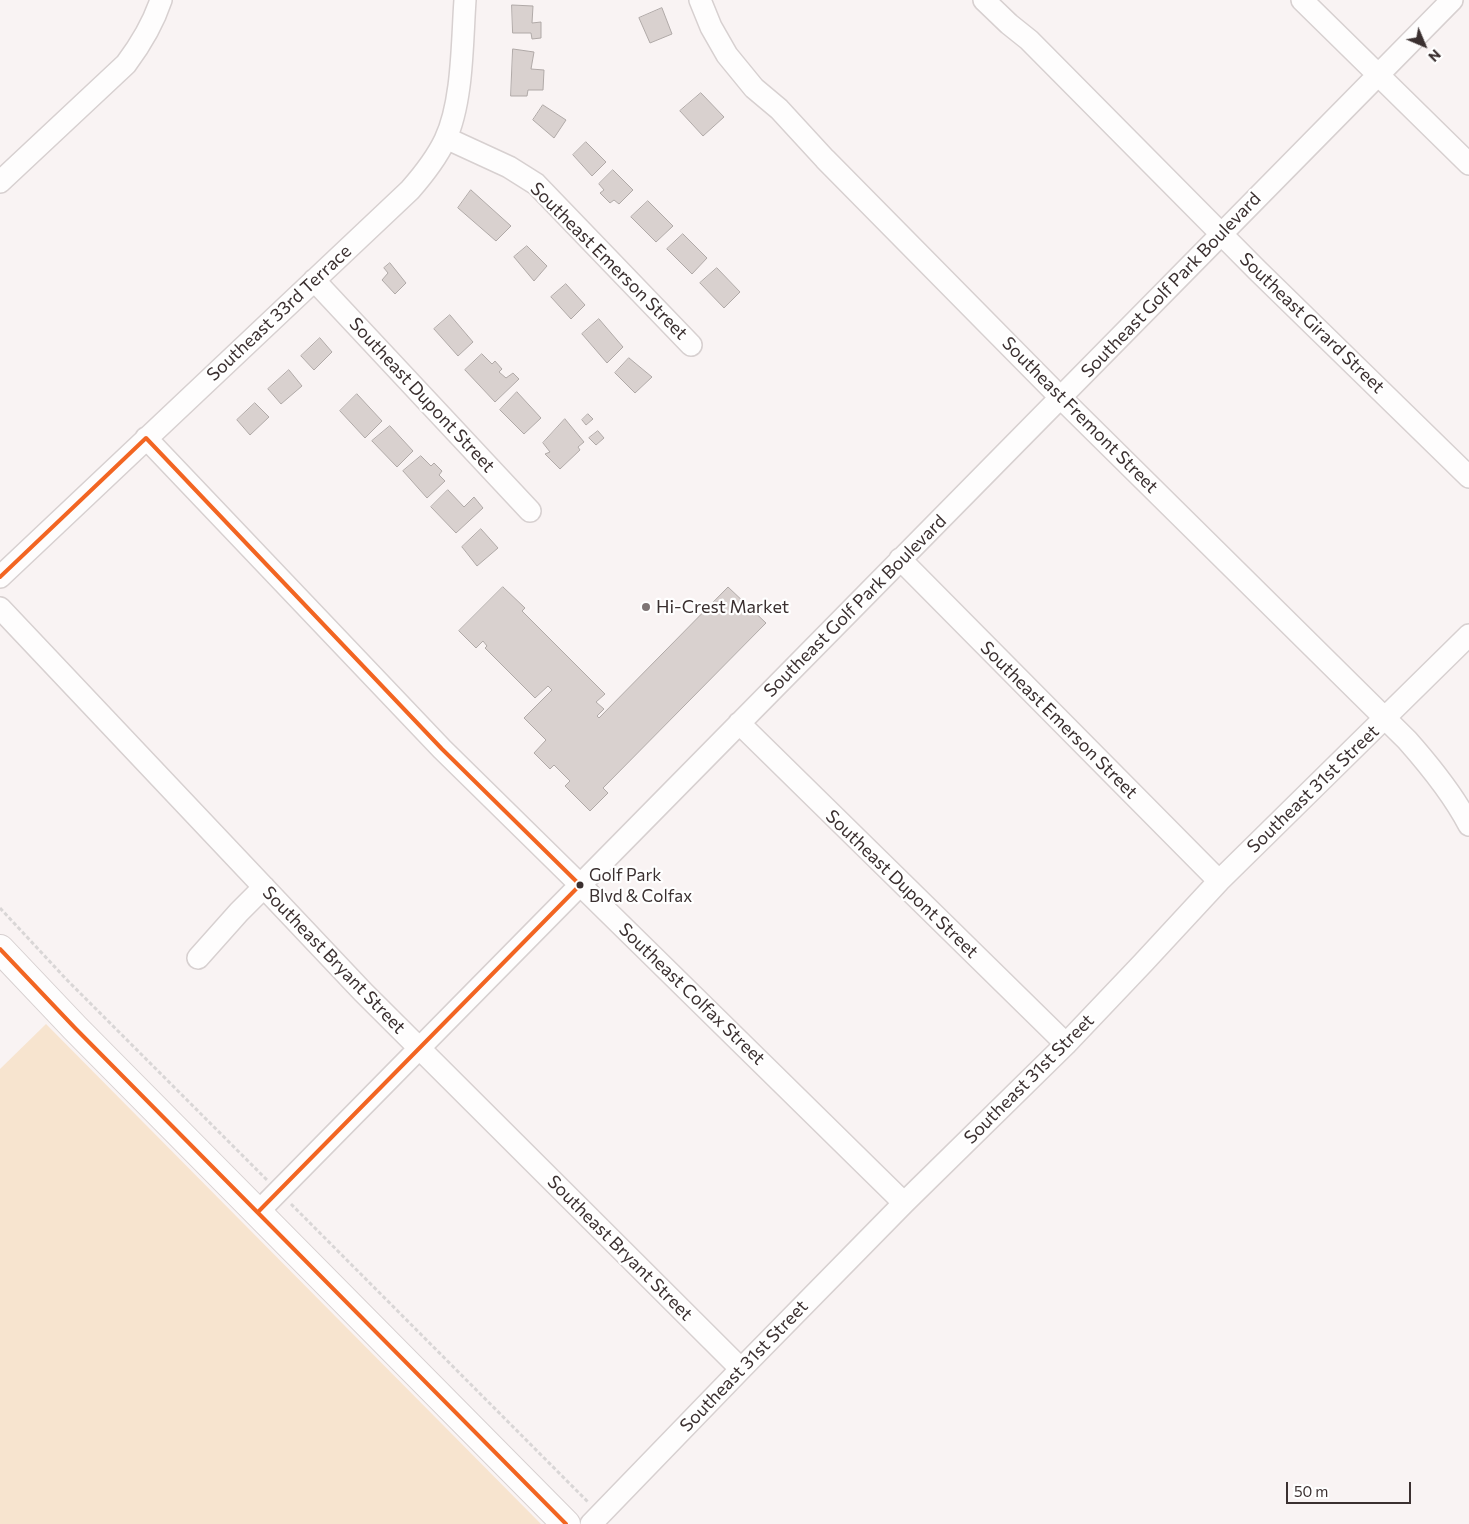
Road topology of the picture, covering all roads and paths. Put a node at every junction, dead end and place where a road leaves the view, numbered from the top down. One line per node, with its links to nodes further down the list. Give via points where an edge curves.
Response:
1 (161, 0): 10 (street, via 142,42 126,64)
2 (465, 0): 8 (street, Southeast 33rd Terrace, via 458,91)
3 (700, 0): 14 (street, Southeast Fremont Street, via 727,56 754,88 779,108 825,159)
4 (984, 0): 11 (street, Southeast Girard Street, via 1029,40)
5 (1302, 0): 7 (street)
6 (1452, 0): 7 (street, Southeast Golf Park Boulevard)
7 (1378, 75): 9 (street); 11 (street, Southeast Golf Park Boulevard)
8 (446, 138): 12 (street, Southeast 33rd Terrace, via 429,167 410,190); 13 (street, Southeast Emerson Street, via 509,167 536,184)
9 (1469, 164)
10 (0, 182)
11 (1221, 234): 14 (street, Southeast Golf Park Boulevard); 16 (street, Southeast Girard Street)
12 (314, 280): 15 (street, Southeast 33rd Terrace); 17 (street, Southeast Dupont Street)
13 (691, 345)
14 (1061, 398): 18 (street, Southeast Golf Park Boulevard); 22 (street, Southeast Fremont Street)
15 (146, 438): 19 (street, Southeast 33rd Terrace); 26 (street, Southeast Colfax Street, via 442,749)
16 (1469, 477)
17 (530, 511)
18 (900, 559): 23 (street, Southeast Golf Park Boulevard); 25 (street, Southeast Emerson Street)
19 (0, 577)
20 (0, 608): 27 (street, Southeast Bryant Street)
21 (1469, 635): 22 (street, Southeast 31st Street)
22 (1385, 718): 24 (street, Southeast Fremont Street, via 1428,765); 25 (street, Southeast 31st Street)
23 (739, 723): 26 (street, Southeast Golf Park Boulevard); 31 (street, Southeast Dupont Street)
24 (1469, 824)
25 (1219, 881): 31 (street, Southeast 31st Street)
26 (580, 884): 32 (street, Southeast Golf Park Boulevard); 34 (street, Southeast Colfax Street)
27 (264, 887): 30 (street); 32 (street, Southeast Bryant Street)
28 (0, 908): 33 (path, via 66,979)
29 (0, 949): 35 (main road)
30 (198, 958)
31 (1066, 1044): 34 (street, Southeast 31st Street)
32 (419, 1048): 33 (street, Southeast Golf Park Boulevard); 36 (street, Southeast Bryant Street)
33 (278, 1191): 35 (street, Southeast Golf Park Boulevard); 37 (path)
34 (904, 1203): 36 (street, Southeast 31st Street)
35 (258, 1212): 38 (main road)
36 (741, 1369): 37 (street, Southeast 31st Street)
37 (596, 1519)
38 (566, 1524)

